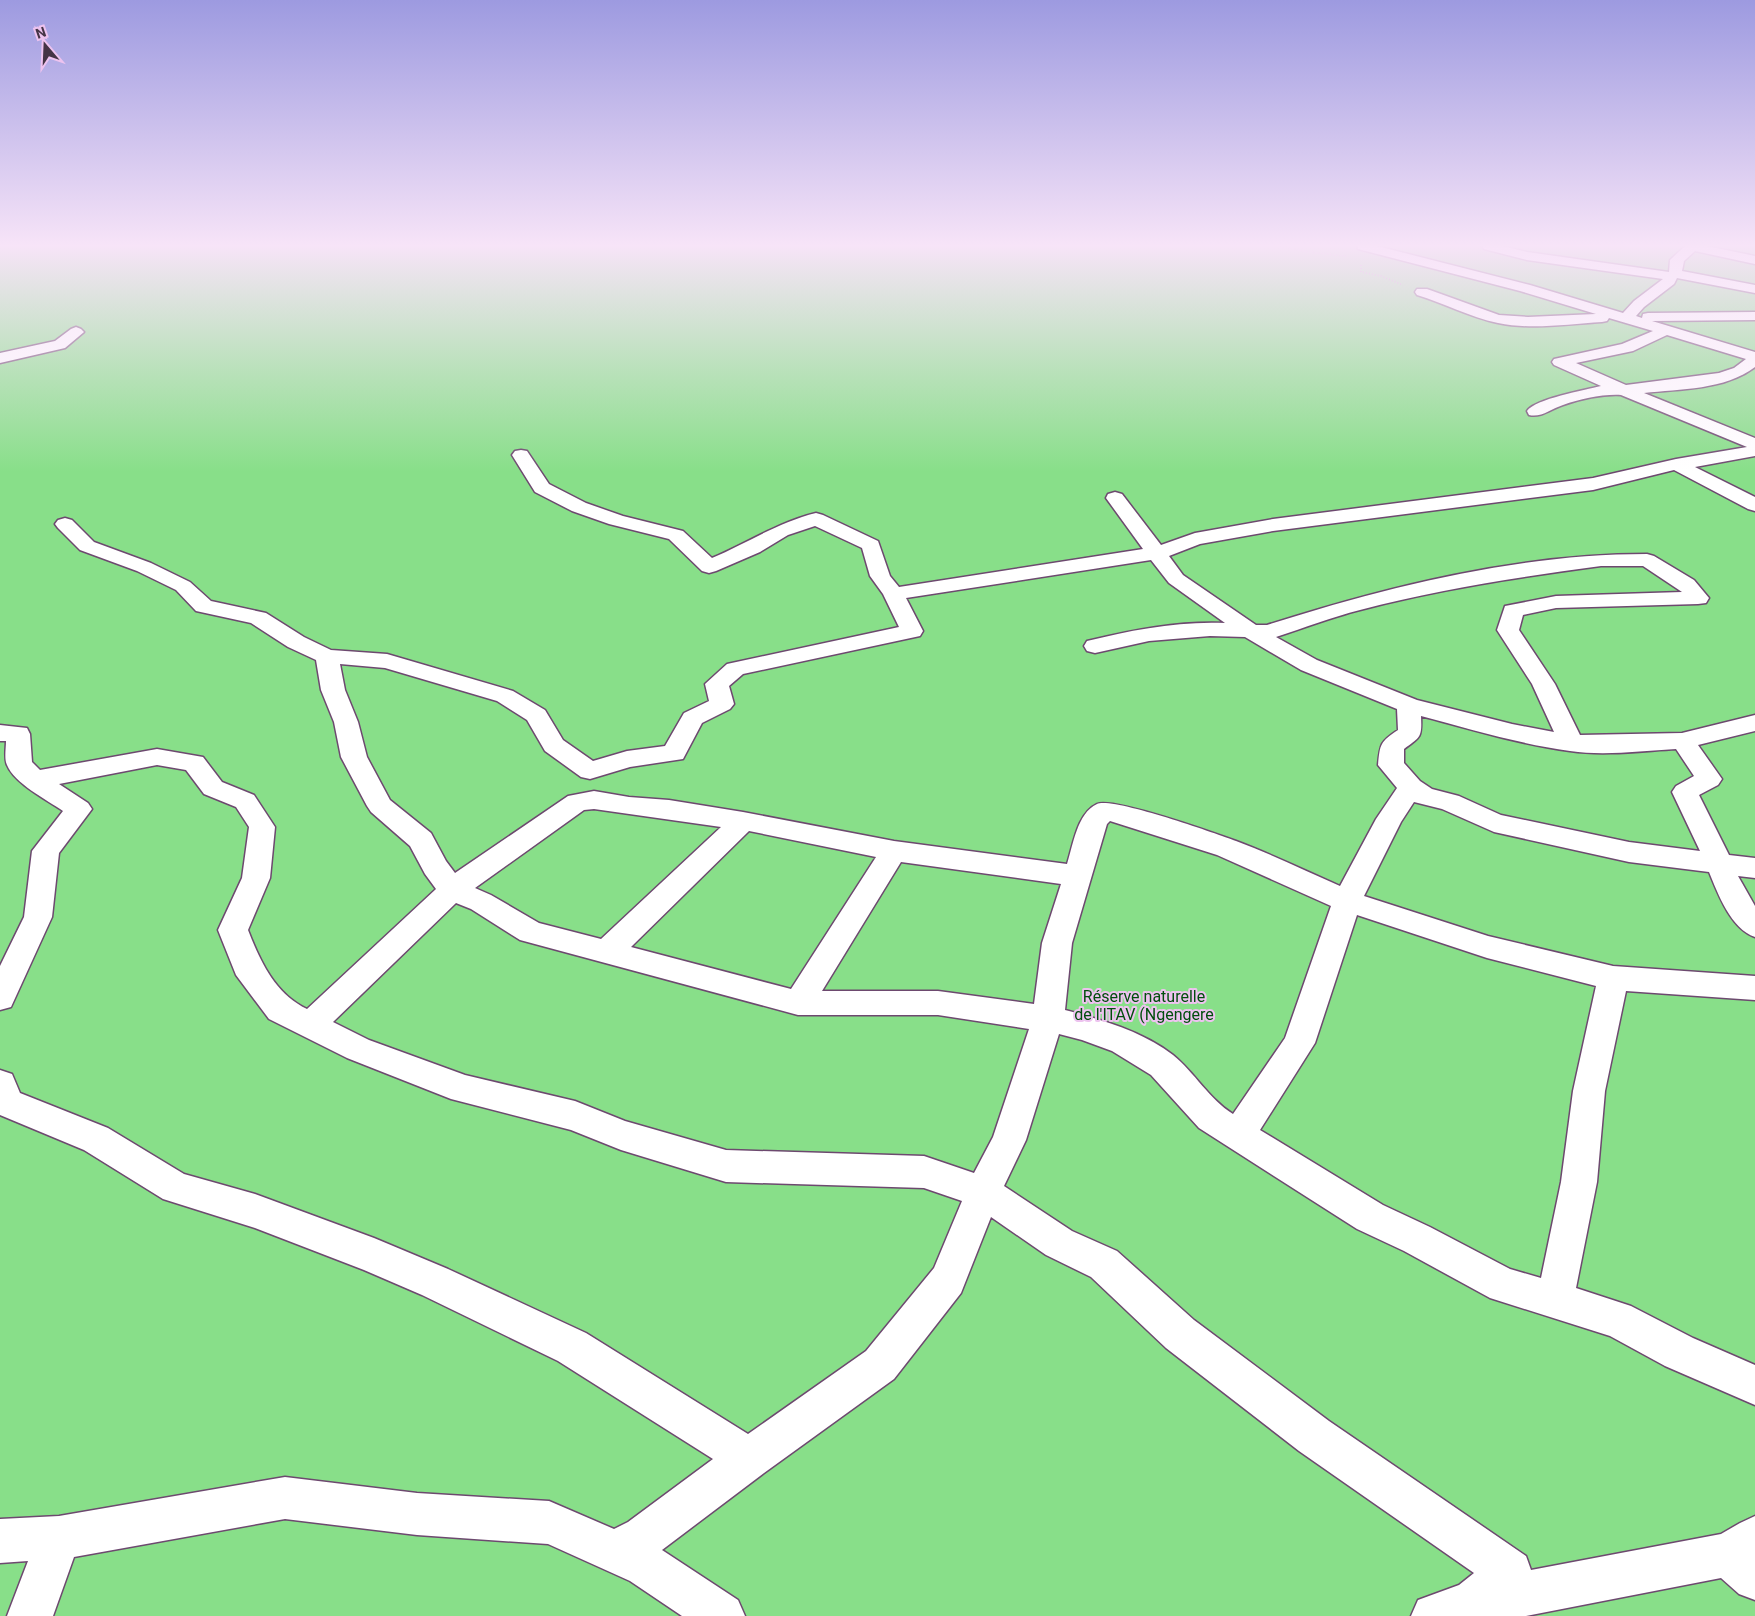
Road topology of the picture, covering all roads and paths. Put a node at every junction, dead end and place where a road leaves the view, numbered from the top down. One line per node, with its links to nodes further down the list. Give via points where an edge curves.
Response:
1 (1639, 321): 2 (street)
2 (1665, 330): 5 (street); 6 (street, via 1640,343 1592,357 1560,362)
3 (76, 332): 4 (street, via 60,345)
4 (0, 358)
5 (1755, 358): 6 (street, via 1740,371 1723,377)
6 (1624, 390): 7 (street, via 1607,389); 8 (street)
7 (1535, 411)
8 (1755, 444)
9 (1755, 451): 11 (street)
10 (520, 455): 16 (street, via 542,488 598,514 676,535 709,567 754,548 781,531 816,519 871,545 880,576)
11 (1676, 464): 13 (street); 15 (street, via 1593,484 1273,525 1195,539)
12 (1115, 498): 15 (street)
13 (1755, 505)
14 (65, 524): 19 (street, via 87,546 144,567 183,586 204,606 258,618 296,642)
15 (1158, 553): 16 (street); 17 (street, via 1176,579)
16 (893, 594): 19 (street, via 912,631 735,669 717,684 722,704 693,718 674,753 628,759 590,770 554,745 536,715 505,696 387,661)
17 (1250, 631): 18 (street, via 1210,629 1149,634); 20 (street, via 1309,665); 24 (street, via 1268,632 1352,604 1470,578 1601,560 1647,560 1688,584 1698,598 1556,602 1513,611 1508,630 1560,714)
18 (1095, 646)
19 (327, 656): 33 (street, via 333,690 346,722 354,757 380,806 421,840 435,868)
20 (1409, 705): 24 (street, via 1512,732); 27 (street, via 1410,733 1392,746 1391,765)
21 (1744, 725): 23 (street); 25 (street)
22 (0, 733): 26 (street, via 18,734 19,764)
23 (1683, 741): 24 (street); 30 (street, via 1709,780 1685,792)
24 (1570, 743)
25 (1755, 743)
26 (34, 780): 39 (street, via 80,809 46,851 38,917); 42 (street, via 157,758 194,763 213,788 245,801 262,827 256,878 233,930 247,967 280,1010)
27 (1411, 787): 30 (street, via 1424,796 1450,802 1494,823 1629,852); 34 (street, via 1388,819)
28 (743, 821): 29 (street); 33 (street, via 594,800 577,802); 36 (street)
29 (894, 851): 32 (street); 40 (street)
30 (1718, 865): 31 (street); 35 (street, via 1745,915)
31 (1755, 868)
32 (1079, 876): 34 (street, via 1095,820 1105,811 1227,848); 41 (street, via 1057,943)
33 (452, 890): 36 (street, via 481,902 530,932); 42 (street)
34 (1347, 901): 37 (street, via 1487,947); 44 (street, via 1299,1043)
35 (1755, 926)
36 (607, 952): 40 (street)
37 (1613, 978): 38 (street); 46 (street, via 1589,1090 1579,1182)
38 (1755, 988)
39 (0, 998)
40 (798, 1003): 41 (street, via 938,1003)
41 (1048, 1018): 44 (street, via 1123,1042 1162,1065 1211,1118); 45 (street, via 1009,1140)
42 (310, 1025): 45 (street, via 358,1049 463,1089 574,1116 621,1135 726,1166 924,1172)
43 (0, 1084): 48 (street, via 8,1103 96,1139 176,1188 255,1211 374,1256 572,1347)
44 (1238, 1135): 46 (street, via 1370,1218 1503,1285)
45 (984, 1192): 48 (street, via 948,1280 880,1365); 53 (street, via 1058,1243 1104,1264 1180,1334 1314,1436 1510,1572)
46 (1556, 1301): 47 (street, via 1617,1319 1679,1352)
47 (1755, 1385)
48 (749, 1458): 51 (street, via 643,1537)
49 (59, 1538): 50 (street); 51 (street, via 284,1498 417,1514 549,1523); 54 (street)
50 (0, 1542)
51 (616, 1552): 55 (street, via 646,1565)
52 (1746, 1557): 53 (street)
53 (1453, 1610)
54 (30, 1616)
55 (722, 1616)

